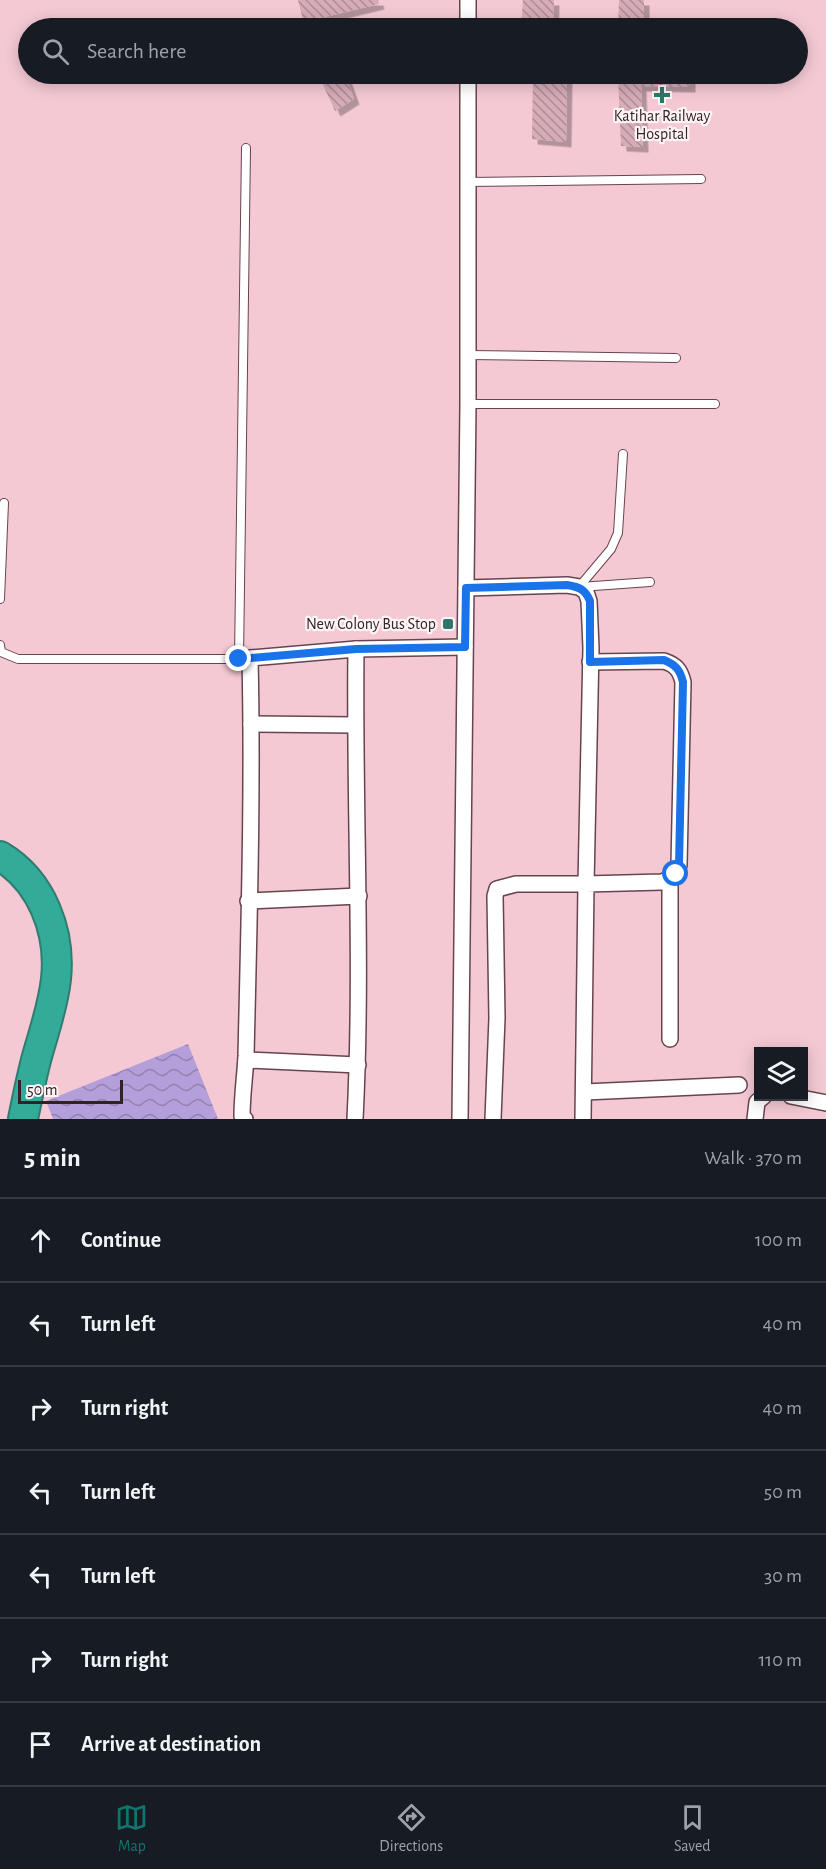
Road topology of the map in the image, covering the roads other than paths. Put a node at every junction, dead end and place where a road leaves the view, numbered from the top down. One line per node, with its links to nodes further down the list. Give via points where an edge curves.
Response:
1 (468, 0): 2 (street)
2 (468, 18)
3 (468, 84): 6 (street)
4 (246, 148): 20 (lane)
5 (701, 179): 6 (lane)
6 (467, 182): 7 (street)
7 (468, 355): 8 (lane); 9 (street)
8 (676, 358)
9 (468, 404): 10 (lane); 15 (street)
10 (715, 404)
11 (623, 454): 14 (lane, via 618,533 611,549)
12 (4, 503): 16 (lane)
13 (650, 582): 14 (lane)
14 (579, 587): 15 (street); 21 (street, via 590,601)
15 (466, 588): 18 (street)
16 (0, 599)
17 (0, 645): 20 (lane, via 2,652 18,659)
18 (465, 647): 19 (street); 40 (street)
19 (356, 649): 20 (street); 23 (street)
20 (244, 658): 22 (street)
21 (590, 662): 25 (street, via 664,660 680,670 683,682 679,865); 26 (street)
22 (251, 724): 23 (street); 28 (street)
23 (355, 725): 27 (street)
24 (0, 856): 37 (highway, via 34,887 44,904 57,956 50,1011)
25 (670, 879): 26 (street); 29 (street)
26 (586, 884): 33 (street); 41 (street, via 516,884 497,889)
27 (359, 896): 28 (street); 31 (street)
28 (249, 901): 30 (street)
29 (670, 1039)
30 (246, 1060): 31 (street); 38 (street, via 242,1100)
31 (358, 1065): 39 (street)
32 (739, 1085): 33 (street)
33 (585, 1092): 42 (street)
34 (808, 1099): 36 (street)
35 (759, 1101): 43 (street)
36 (826, 1103)
37 (23, 1119)
38 (245, 1119)
39 (355, 1119)
40 (460, 1119)
41 (493, 1119)
42 (583, 1119)
43 (755, 1119)

